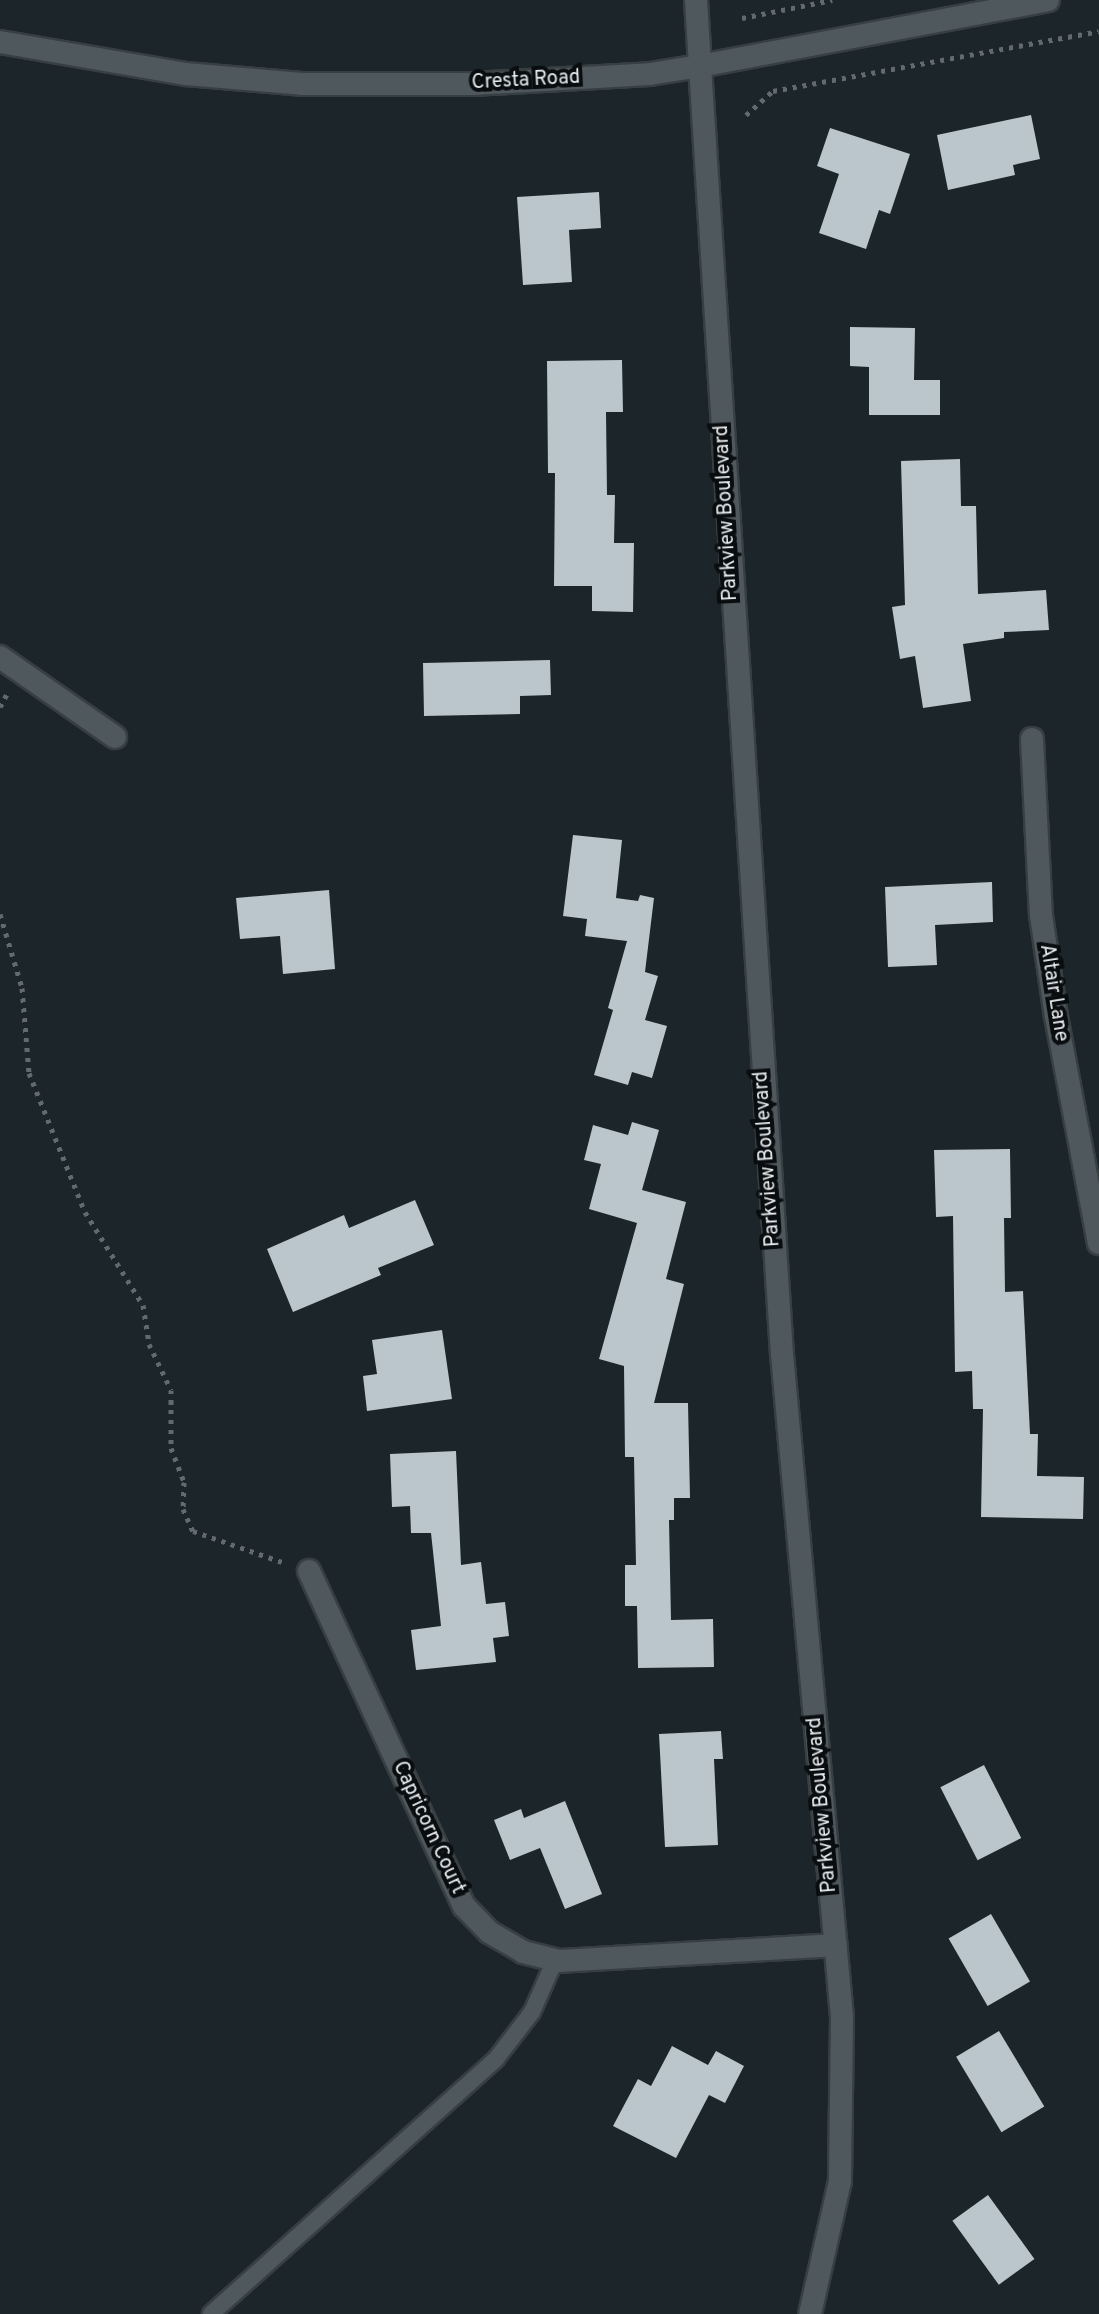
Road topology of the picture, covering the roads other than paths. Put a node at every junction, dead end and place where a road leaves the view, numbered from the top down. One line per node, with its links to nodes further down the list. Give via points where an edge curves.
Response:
1 (696, 0): 4 (street, Parkview Boulevard)
2 (1048, 0): 4 (street, Cresta Road)
3 (0, 42): 4 (street, Cresta Road, via 186,74 302,84 473,84 650,74)
4 (700, 66): 10 (street, Parkview Boulevard, via 777,1292)
5 (0, 657): 6 (street)
6 (115, 737)
7 (1032, 739): 8 (street, Altair Lane, via 1041,915)
8 (1099, 1243)
9 (309, 1571): 11 (street, Capricorn Court, via 464,1906 489,1932 523,1952)
10 (836, 1945): 11 (street, Capricorn Court); 13 (street, Parkview Boulevard, via 842,2017 840,2181)
11 (555, 1960): 12 (lane, via 532,2012 496,2059)
12 (211, 2314)
13 (810, 2314)

